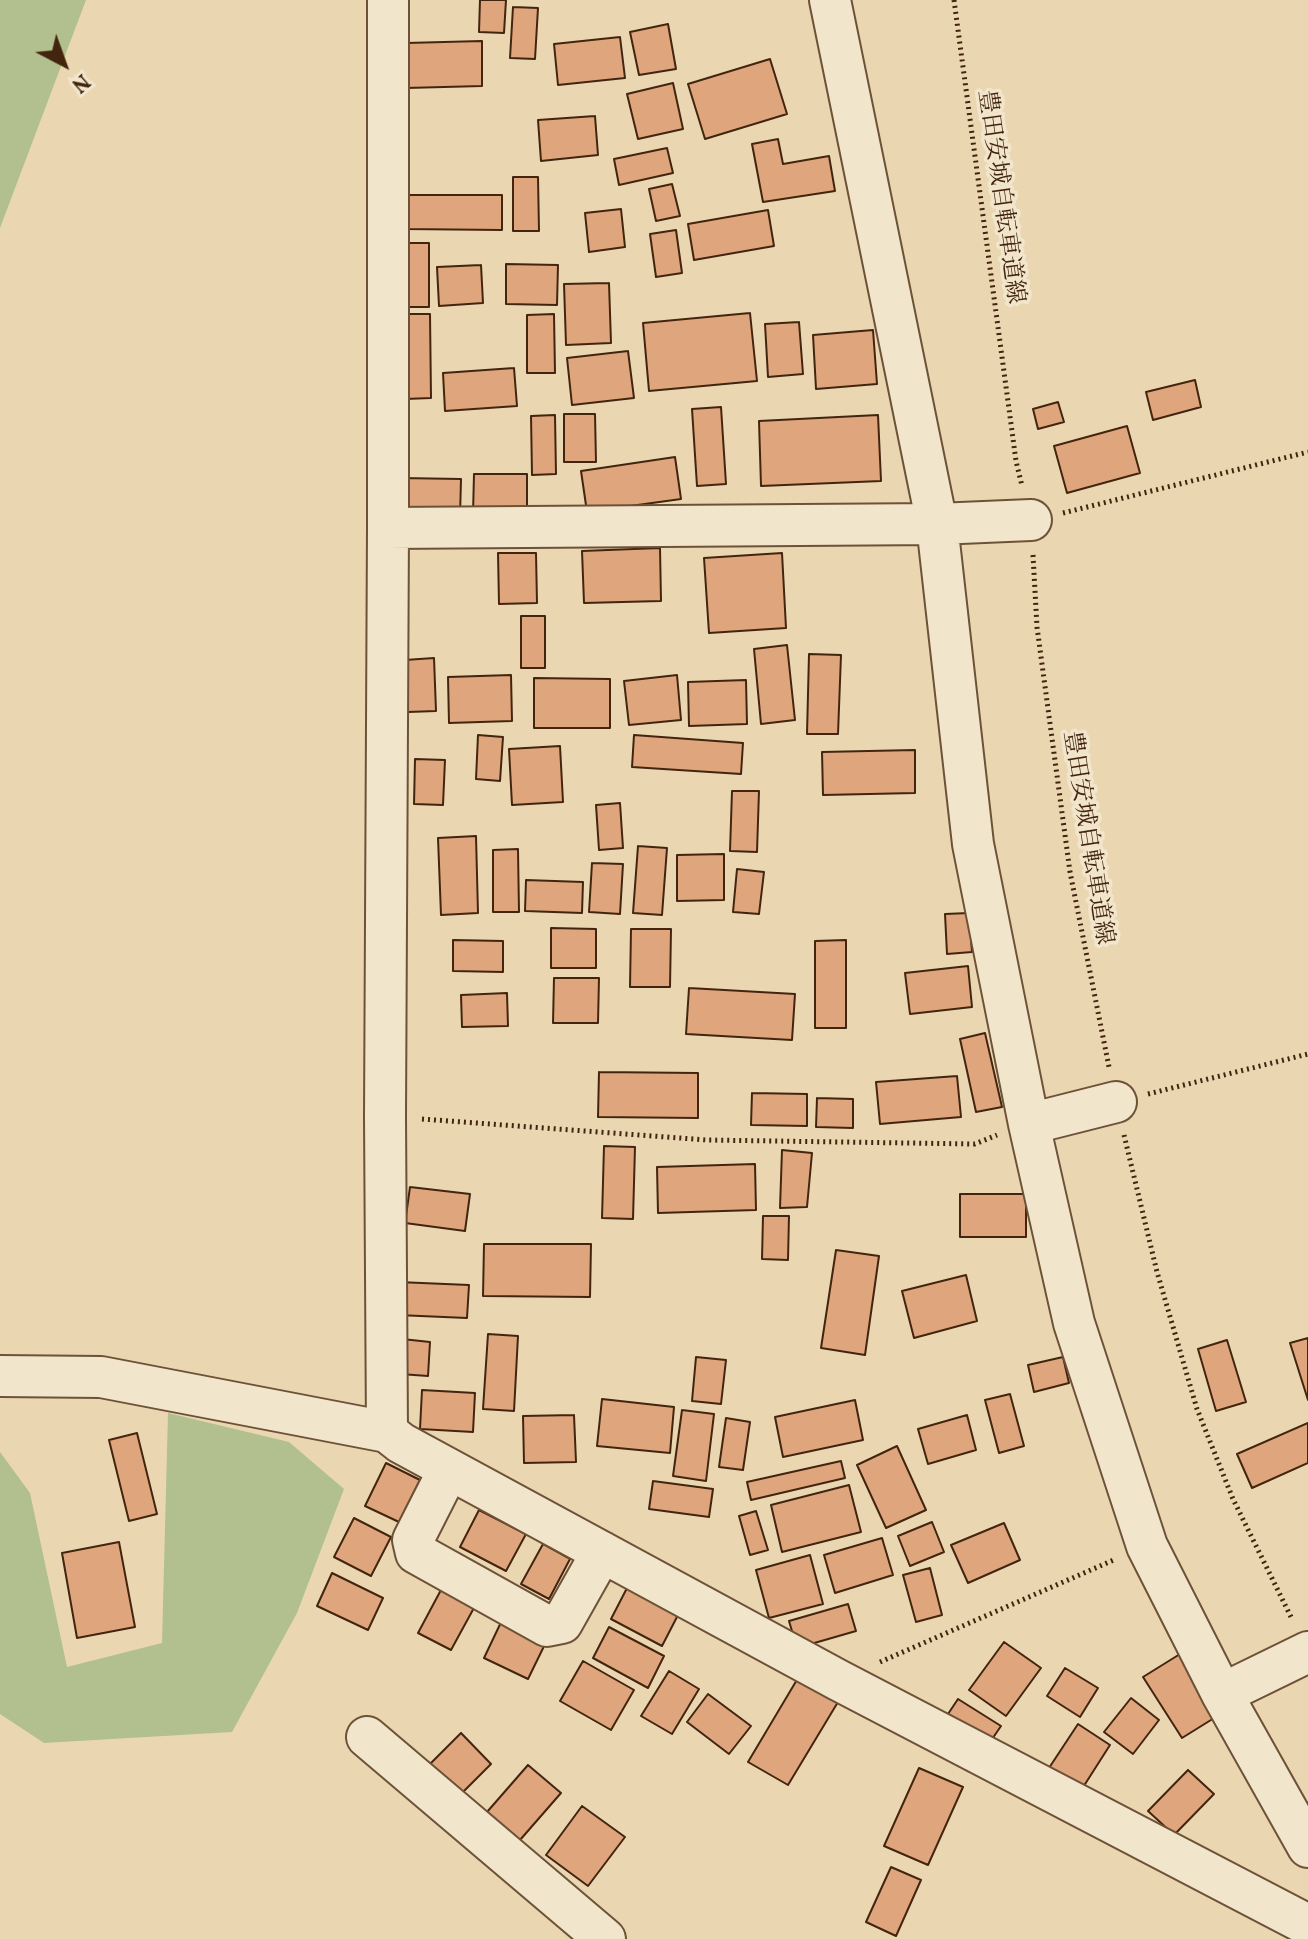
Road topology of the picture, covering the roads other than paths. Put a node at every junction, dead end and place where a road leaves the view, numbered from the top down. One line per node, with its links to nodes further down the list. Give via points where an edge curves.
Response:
1 (388, 0): 5 (street)
2 (830, 0): 4 (street)
3 (1031, 520): 4 (street)
4 (937, 524): 5 (street); 7 (street, via 973,844)
5 (388, 528): 9 (street)
6 (1116, 1102): 7 (street)
7 (1029, 1124): 13 (street, via 1074,1323 1147,1546)
8 (0, 1376): 9 (street, via 101,1377)
9 (387, 1432): 10 (street)
10 (449, 1469): 11 (street); 11 (street, via 413,1540 416,1553 547,1626 562,1623)
11 (602, 1552): 16 (street)
12 (1301, 1638): 13 (street)
13 (1222, 1694): 15 (street)
14 (367, 1737): 17 (street)
15 (1308, 1847)
16 (1308, 1925)
17 (605, 1939)

